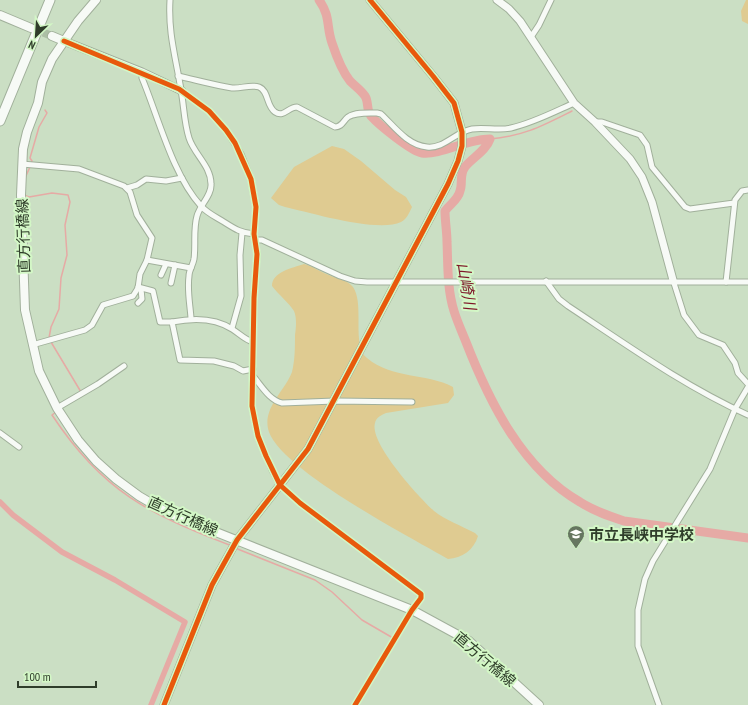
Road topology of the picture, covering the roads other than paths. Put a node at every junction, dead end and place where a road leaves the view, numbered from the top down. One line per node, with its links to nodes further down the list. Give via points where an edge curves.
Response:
1 (50, 0): 12 (highway)
2 (96, 0): 11 (main road, 直方行橋線)
3 (170, 0): 14 (street, via 169,26)
4 (370, 0): 20 (street, via 448,93 459,116)
5 (497, 0): 10 (street, via 510,9)
6 (551, 0): 10 (street)
7 (0, 15): 8 (main road)
8 (31, 28)
9 (52, 36): 11 (main road)
10 (531, 37): 16 (street)
11 (64, 42): 13 (street); 21 (main road, 直方行橋線, via 52,59 42,82 38,103 27,132)
12 (32, 43): 17 (highway); 18 (highway)
13 (142, 72): 15 (street); 22 (street, via 153,110)
14 (178, 76): 15 (street); 20 (street, via 233,88 260,87 264,90 268,104 274,112 284,114 297,107 335,126 341,125 353,115 381,114 400,133 427,147 439,146)
15 (182, 91): 26 (street, via 183,113 190,142 210,176 211,189); 28 (street, via 217,120 241,154 251,179 256,207)
16 (574, 104): 19 (street); 20 (street, via 512,128 472,129)
17 (0, 107)
18 (0, 121)
19 (595, 122): 25 (street, via 640,135 647,145 652,167 685,208); 35 (street, via 630,159 642,177 652,202)
20 (462, 134): 37 (street, via 458,161 448,184)
21 (22, 164): 23 (street, via 79,169); 47 (main road, 直方行橋線, via 25,310)
22 (182, 178): 23 (street, via 166,181 146,179 137,186); 26 (street)
23 (127, 188): 30 (street, via 135,212 152,238)
24 (748, 190): 25 (street, via 742,191)
25 (734, 203): 38 (street)
26 (201, 206): 27 (street); 33 (street, via 197,218 194,260)
27 (242, 233): 28 (street); 45 (street, via 242,296)
28 (254, 234): 29 (street)
29 (255, 240): 37 (street, via 262,240 348,279); 46 (street, via 257,254)
30 (147, 260): 31 (street); 41 (street, via 140,274)
31 (166, 264): 32 (street); 34 (street)
32 (175, 265): 33 (street); 40 (street)
33 (191, 268): 43 (street, via 188,288)
34 (161, 275)
35 (673, 280): 36 (street); 38 (street); 51 (street, via 687,320 699,335 723,345 738,373)
36 (546, 281): 37 (street); 56 (street, via 559,299 568,306 670,374)
37 (397, 282): 53 (street)
38 (726, 282): 39 (street)
39 (748, 282)
40 (172, 283)
41 (140, 288): 42 (street, via 142,298); 44 (street, via 154,292 160,322); 47 (street, via 130,298 103,305 88,328)
42 (138, 303)
43 (191, 318): 44 (street); 45 (street, via 208,320)
44 (172, 322): 49 (street, via 180,360 214,361 243,371)
45 (232, 328): 46 (street)
46 (253, 342): 49 (street)
47 (32, 345): 55 (main road, 直方行橋線, via 39,371)
48 (124, 366): 55 (street)
49 (253, 370): 50 (street)
50 (252, 376): 53 (street, via 277,402); 60 (street, via 252,406 258,436)
51 (748, 384)
52 (748, 388): 56 (street)
53 (335, 401): 54 (street); 60 (street, via 308,449)
54 (412, 402)
55 (57, 408): 61 (main road, 直方行橋線, via 78,440 96,461 133,492 168,513)
56 (735, 409): 57 (street); 66 (street, via 710,469 654,561 640,595 638,646)
57 (748, 415)
58 (0, 433): 59 (street)
59 (19, 447)
60 (280, 485): 61 (street); 62 (street, via 315,516 421,594)
61 (237, 540): 62 (main road, 直方行橋線); 63 (street, via 212,585)
62 (412, 610): 64 (street); 65 (main road, 直方行橋線, via 469,641)
63 (164, 705)
64 (355, 705)
65 (539, 705)
66 (659, 705)

